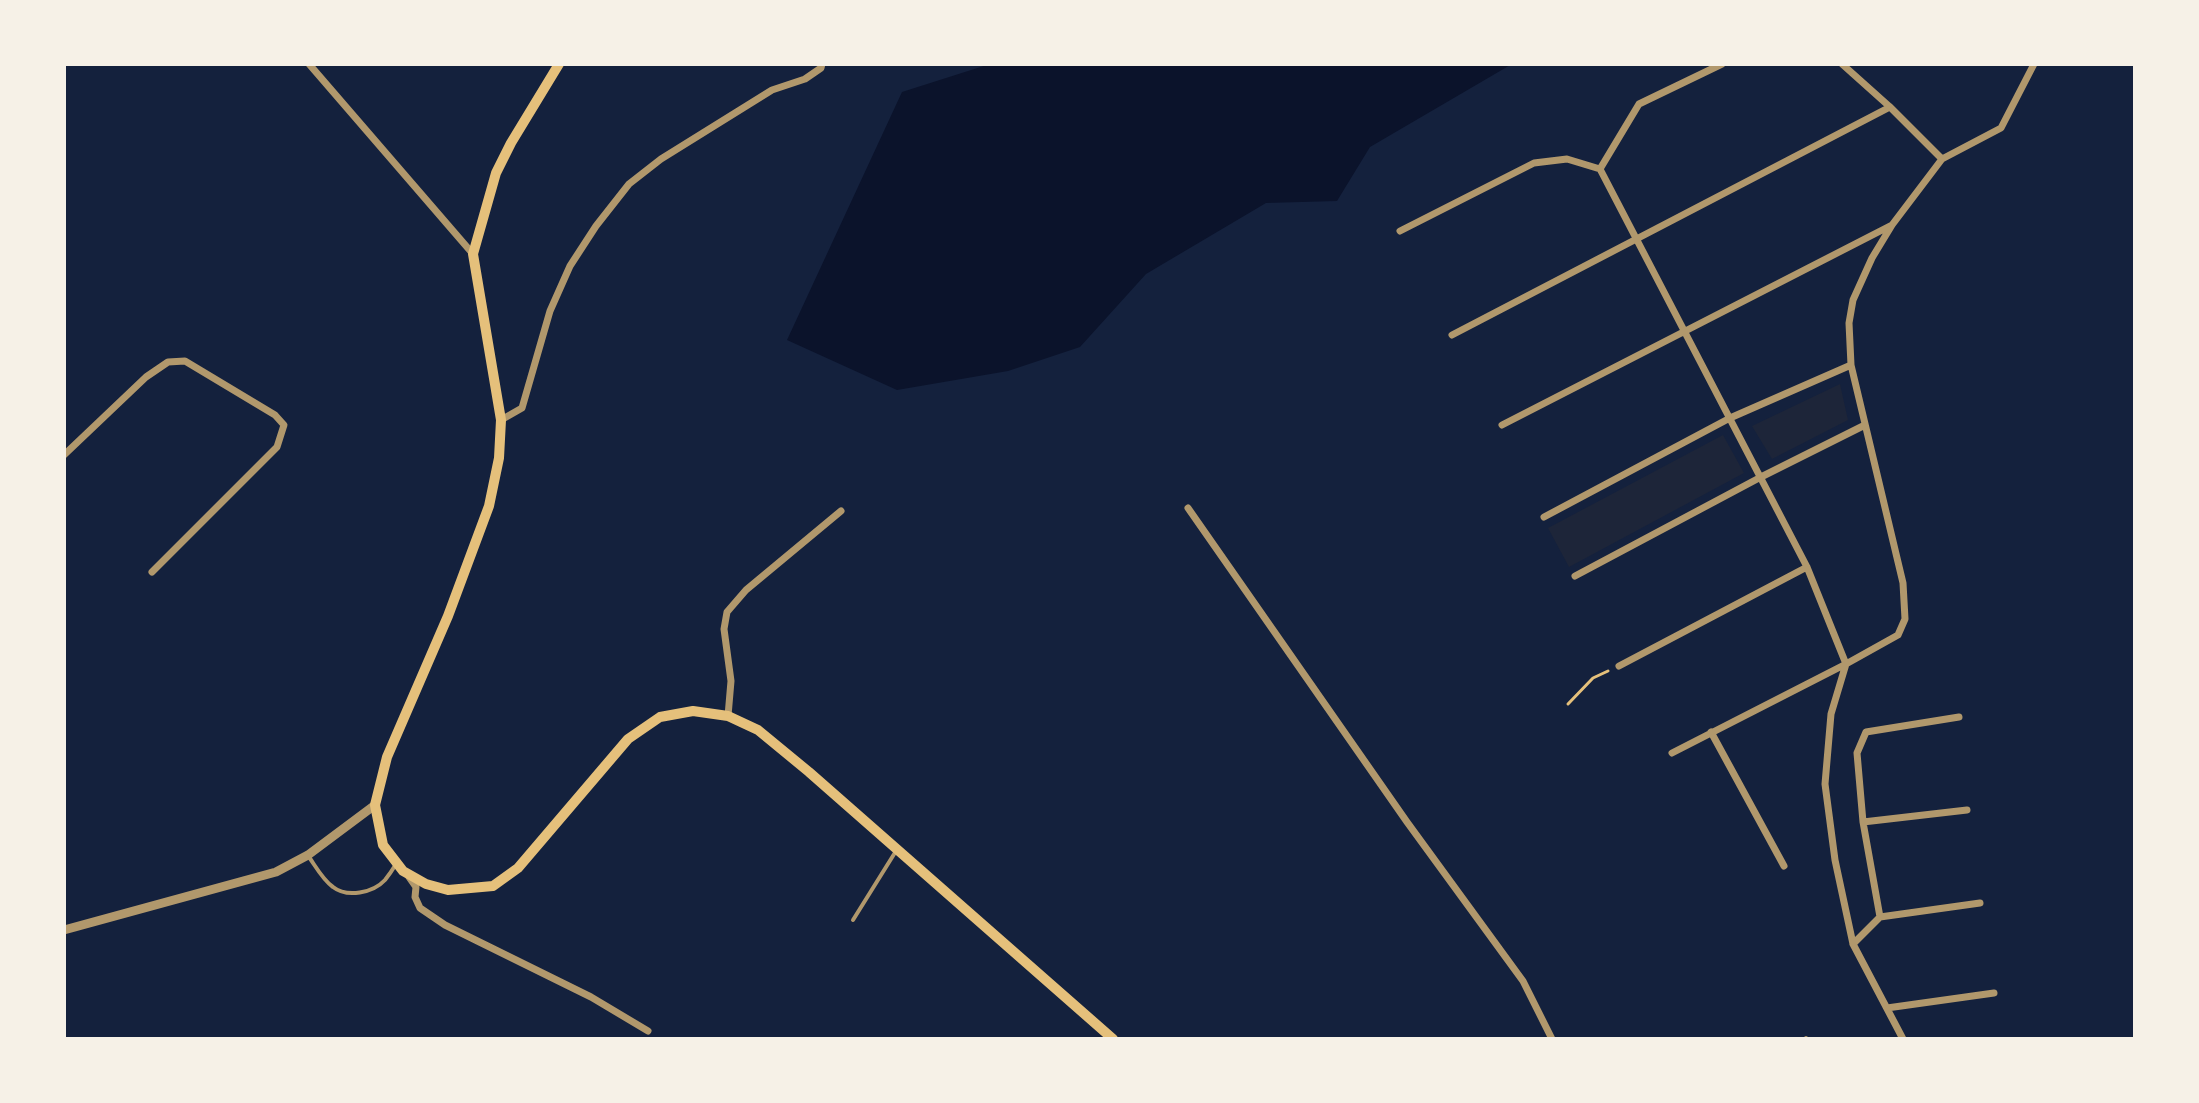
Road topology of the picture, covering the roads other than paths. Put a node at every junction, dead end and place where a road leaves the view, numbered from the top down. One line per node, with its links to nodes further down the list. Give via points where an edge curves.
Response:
1 (309, 64): 13 (street)
2 (559, 64): 13 (main road, via 496,173)
3 (822, 64): 18 (street, via 805,79 772,90 661,159 629,184 570,266 550,311 522,408)
4 (1722, 64): 9 (street, via 1639,104)
5 (1842, 64): 7 (street)
6 (2034, 64): 8 (street, via 2001,128)
7 (1890, 107): 8 (street); 12 (street)
8 (1942, 159): 10 (street)
9 (1600, 169): 11 (street, via 1567,159 1534,163); 12 (street)
10 (1892, 225): 14 (street); 16 (street, via 1853,300)
11 (1400, 231)
12 (1636, 238): 14 (street); 15 (street)
13 (473, 254): 18 (main road)
14 (1684, 331): 17 (street); 19 (street)
15 (1452, 335)
16 (1851, 365): 17 (street); 20 (street)
17 (1730, 418): 22 (street); 25 (street)
18 (501, 420): 35 (main road, via 489,506 387,757)
19 (1502, 425)
20 (1865, 425): 22 (street); 29 (street, via 1903,583 1905,619 1898,635)
21 (64, 455): 27 (street, via 168,362 185,361 284,425 277,447)
22 (1761, 477): 26 (street); 28 (street)
23 (1188, 508): 52 (street, via 1523,981)
24 (841, 511): 31 (street, via 727,612)
25 (1544, 517)
26 (1807, 567): 29 (street); 30 (street)
27 (152, 572)
28 (1575, 576)
29 (1846, 664): 33 (street); 47 (street, via 1831,714 1825,784)
30 (1619, 666)
31 (728, 716): 38 (main road, via 758,730); 42 (main road, via 693,711 660,717 628,739 518,868 493,886 448,890)
32 (1959, 717): 37 (street, via 1866,732 1857,753)
33 (1711, 732): 34 (street); 41 (street)
34 (1672, 753)
35 (375, 805): 39 (street); 40 (main road, via 383,845)
36 (1967, 810): 37 (street)
37 (1863, 822): 44 (street)
38 (897, 848): 45 (lane); 51 (main road)
39 (308, 855): 40 (lane, via 328,884 347,894 383,882); 46 (street, via 276,872)
40 (397, 863): 42 (main road)
41 (1784, 866)
42 (406, 873): 50 (street, via 416,887 420,908 445,925)
43 (1980, 903): 44 (street)
44 (1880, 917): 47 (street)
45 (853, 920)
46 (64, 930)
47 (1853, 944): 49 (street)
48 (1994, 993): 49 (street)
49 (1887, 1008): 53 (street)
50 (648, 1031)
51 (1113, 1039)
52 (1552, 1039)
53 (1903, 1039)

